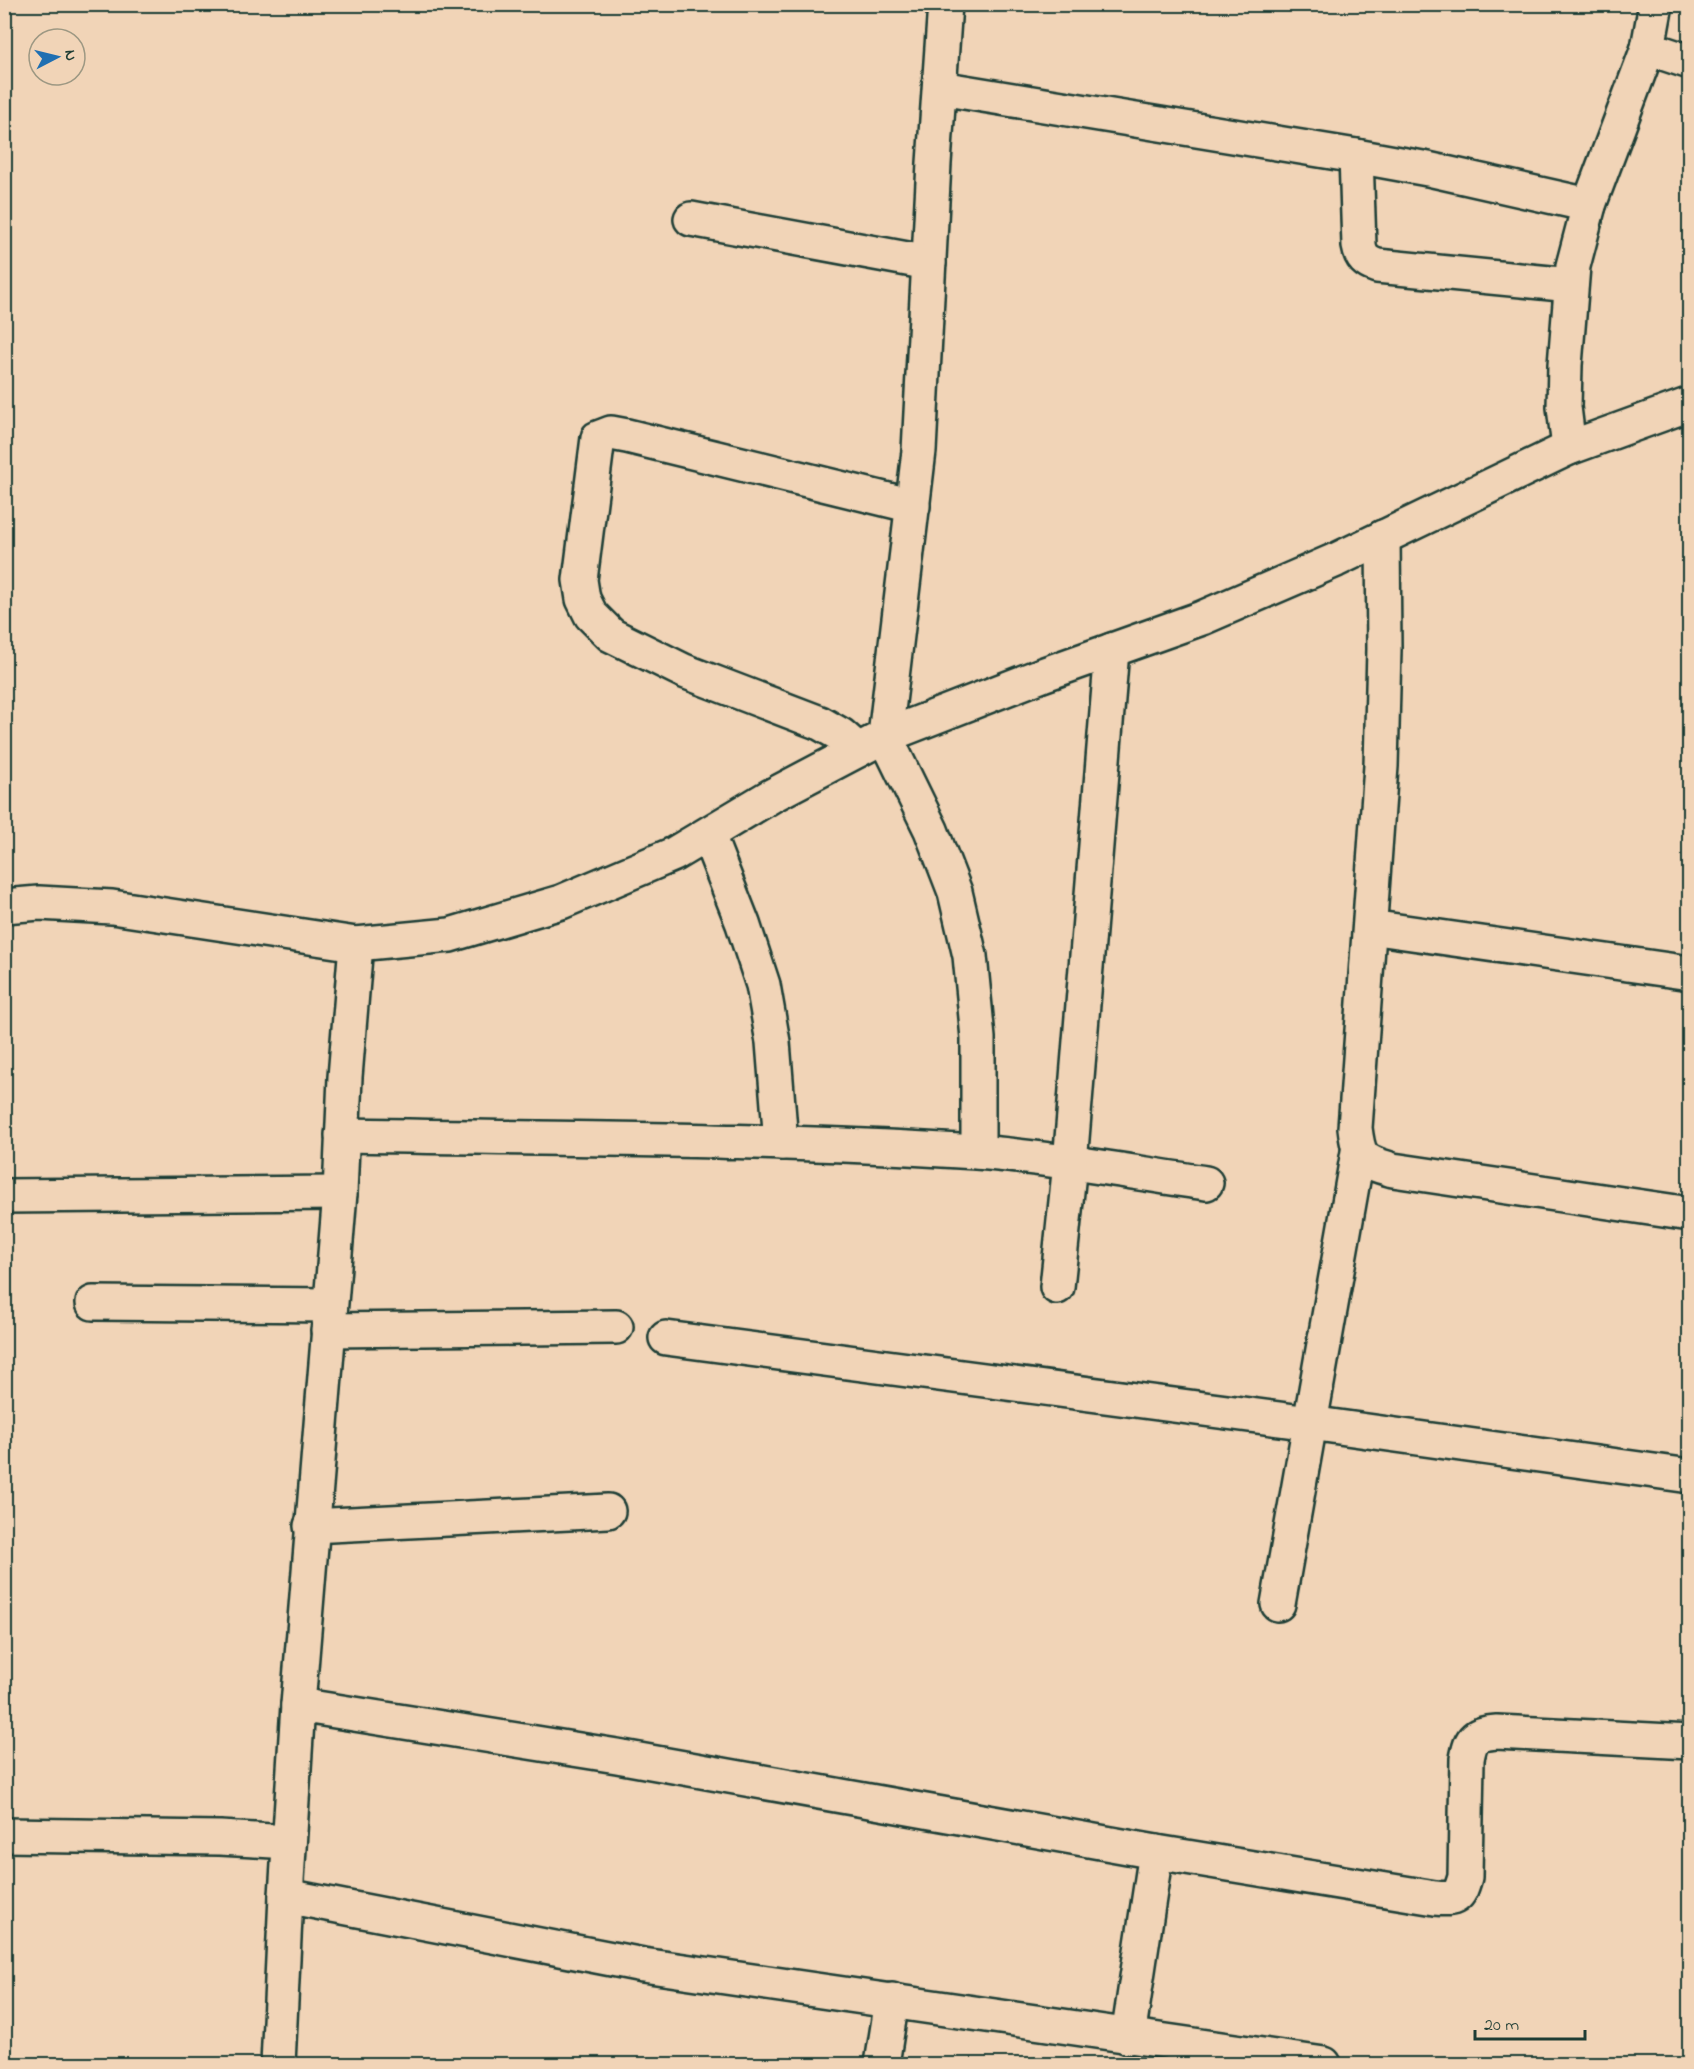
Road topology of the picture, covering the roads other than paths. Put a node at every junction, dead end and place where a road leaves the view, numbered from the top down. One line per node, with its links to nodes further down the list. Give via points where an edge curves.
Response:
1 (945, 4): 5 (street)
2 (1656, 4): 3 (street)
3 (1648, 48): 4 (street); 7 (street)
4 (1689, 62)
5 (940, 87): 6 (street); 9 (street)
6 (1356, 156): 7 (street); 10 (street, via 1359,246 1360,255 1367,262)
7 (1589, 205): 10 (street)
8 (691, 219): 9 (street)
9 (929, 263): 13 (street)
10 (1571, 285): 12 (street, via 1564,396)
11 (1689, 404): 12 (street)
12 (1569, 448): 14 (street)
13 (913, 506): 16 (street); 16 (street, via 627,436 611,433 598,438 580,580 591,615 611,634 684,671 820,723 841,735)
14 (1383, 537): 15 (street, via 1202,618); 19 (street, via 1381,766)
15 (1112, 650): 16 (street); 26 (street)
16 (872, 743): 17 (street, via 771,796); 24 (street, via 931,830 955,892 970,956 978,1038)
17 (708, 835): 20 (street, via 674,854 561,902 450,934); 23 (street, via 763,985 773,1042)
18 (4, 906): 20 (street, via 39,903 112,907)
19 (1370, 927): 21 (street); 25 (street, via 1355,1128)
20 (356, 944): 22 (street)
21 (1689, 973)
22 (342, 1135): 23 (street); 28 (street)
23 (781, 1143): 24 (street)
24 (978, 1152): 26 (street)
25 (1358, 1152): 30 (street, via 1371,1164 1393,1170); 36 (street)
26 (1070, 1163): 27 (street); 31 (street)
27 (1206, 1183)
28 (340, 1193): 29 (street); 33 (street)
29 (4, 1196)
30 (1689, 1214)
31 (1057, 1287)
32 (93, 1303): 33 (street)
33 (329, 1317): 34 (street); 39 (street)
34 (616, 1327)
35 (666, 1338): 36 (street)
36 (1310, 1423): 37 (street); 40 (street)
37 (1689, 1476)
38 (608, 1511): 39 (street)
39 (312, 1526): 41 (street)
40 (1278, 1604)
41 (297, 1705): 44 (street); 45 (street, via 616,1756)
42 (1689, 1742): 45 (street, via 1480,1734 1470,1742 1467,1759 1465,1877 1461,1892 1451,1899)
43 (4, 1834): 44 (street)
44 (289, 1842): 46 (street)
45 (1156, 1852): 48 (street)
46 (286, 1896): 47 (street, via 643,1965); 49 (street)
47 (892, 2000): 48 (street); 50 (street)
48 (1138, 2047): 51 (street)
49 (278, 2064)
50 (882, 2064)
51 (1324, 2064)

